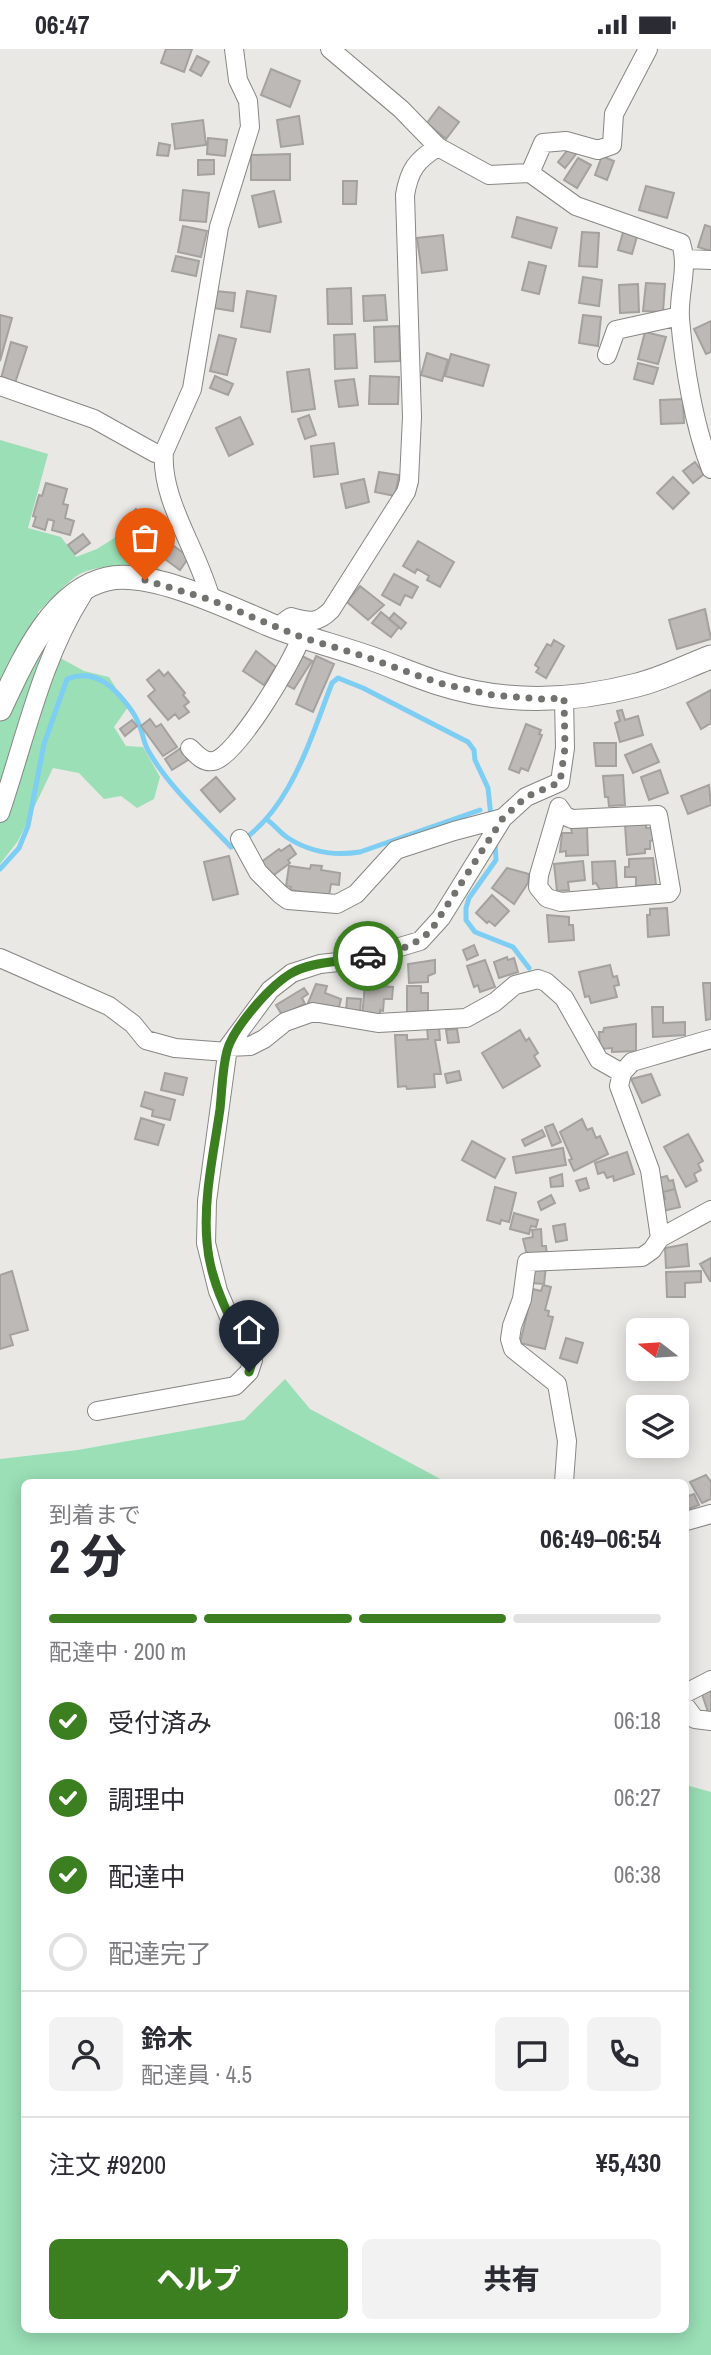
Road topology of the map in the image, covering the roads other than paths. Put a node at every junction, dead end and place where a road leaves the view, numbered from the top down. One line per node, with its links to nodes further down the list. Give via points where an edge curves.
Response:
1 (234, 49): 14 (street, via 250,127 219,227 192,389 163,464 172,503 201,565)
2 (330, 49): 4 (street)
3 (648, 49): 5 (street, via 614,114 612,145 598,150 566,141 543,143)
4 (438, 147): 5 (street, via 489,175); 15 (street, via 409,173 405,195 412,417 407,492 331,610 320,621 291,617 285,621)
5 (530, 173): 6 (street, via 576,206 681,243)
6 (686, 259): 7 (street); 8 (street)
7 (711, 260)
8 (680, 316): 9 (street, via 616,330); 12 (street, via 700,441)
9 (607, 355)
10 (0, 386): 11 (street, via 94,419)
11 (155, 453)
12 (711, 469)
13 (87, 588): 14 (main road, via 125,576); 18 (main road, via 58,608 24,658); 22 (street, via 65,625 39,689)
14 (211, 600): 15 (main road)
15 (292, 634): 17 (main road, via 466,690 517,698); 19 (street, via 296,655 227,754 208,761)
16 (711, 657): 17 (main road, via 638,685)
17 (564, 698): 20 (street)
18 (0, 709)
19 (190, 748)
20 (560, 782): 21 (street); 23 (street, via 526,797)
21 (559, 807): 21 (street, via 539,875 538,887 547,898 561,902 669,893 658,815 572,819)
22 (0, 813)
23 (503, 818): 24 (street, via 396,850 356,894 337,904 288,899 280,894 258,872); 27 (street, via 441,918 420,941 292,973 270,990)
24 (240, 839)
25 (0, 958): 27 (street, via 108,1006 146,1039 175,1048)
26 (711, 1039): 28 (street, via 632,1062)
27 (228, 1049): 28 (street, via 250,1046 285,1022 313,1011 378,1023 466,1018 515,985 538,979 564,998 599,1060); 31 (street, via 207,1201 206,1243 218,1291 253,1360 249,1372 235,1386)
28 (622, 1073): 30 (street, via 619,1086 650,1170)
29 (711, 1210): 30 (street)
30 (660, 1238): 32 (street, via 642,1257 527,1262 510,1339 513,1349 557,1384 567,1441)
31 (97, 1411)
32 (564, 1479)
33 (711, 1514): 34 (street)
34 (689, 1520)
35 (711, 1680): 36 (street)
36 (689, 1691)
37 (689, 1711): 38 (street, via 695,1719)
38 (711, 1721)

